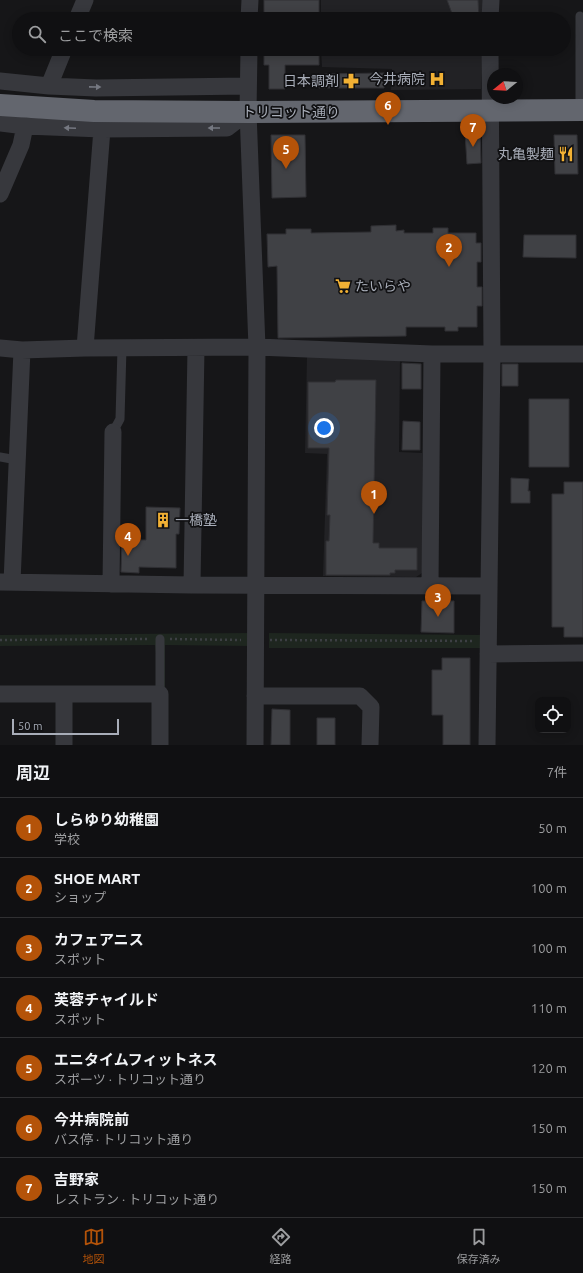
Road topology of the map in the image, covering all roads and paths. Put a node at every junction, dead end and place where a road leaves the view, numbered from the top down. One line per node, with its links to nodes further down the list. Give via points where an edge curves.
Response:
1 (85, 0): 4 (street)
2 (250, 0): 5 (street)
3 (490, 0): 6 (street)
4 (80, 12)
5 (249, 12)
6 (490, 12)
7 (580, 16): 16 (lane)
8 (61, 56): 12 (street)
9 (249, 56): 13 (street)
10 (490, 56): 15 (street)
11 (0, 80): 12 (street)
12 (49, 86): 13 (street, one-way to 13)
13 (248, 86): 17 (street)
14 (0, 105): 17 (highway, トリコット通り, via 94,111)
15 (490, 110): 16 (highway, トリコット通り); 17 (highway, トリコット通り); 29 (street)
16 (582, 110)
17 (248, 112): 20 (street, one-way to 20, via 227,128); 22 (street)
18 (0, 123): 19 (street)
19 (25, 126): 20 (street, one-way to 19); 21 (street, via 21,145)
20 (102, 129): 24 (street)
21 (0, 194)
22 (257, 347): 26 (street); 28 (street); 36 (street)
23 (0, 348): 27 (street)
24 (85, 348): 25 (street); 27 (street)
25 (122, 348): 26 (street); 31 (lane, via 120,419)
26 (196, 348): 37 (street)
27 (22, 350): 33 (street)
28 (432, 354): 29 (street); 38 (street)
29 (492, 354): 30 (street); 39 (street)
30 (583, 354)
31 (113, 432): 35 (street)
32 (0, 457): 33 (lane)
33 (17, 460): 34 (street)
34 (6, 582): 35 (street)
35 (111, 584): 37 (street)
36 (256, 584): 37 (street); 38 (street); 50 (street)
37 (192, 585)
38 (430, 585): 39 (street)
39 (489, 586): 46 (street)
40 (160, 639): 41 (path); 42 (path); 49 (lane)
41 (0, 640)
42 (242, 640)
43 (270, 640): 44 (path)
44 (476, 641)
45 (583, 653): 46 (street)
46 (488, 654): 55 (street)
47 (0, 694): 48 (street)
48 (64, 694): 49 (street); 51 (street)
49 (160, 694): 52 (street)
50 (255, 696): 53 (street); 54 (street, via 360,696 371,708)
51 (64, 745)
52 (160, 745)
53 (255, 745)
54 (370, 745)
55 (487, 745)

